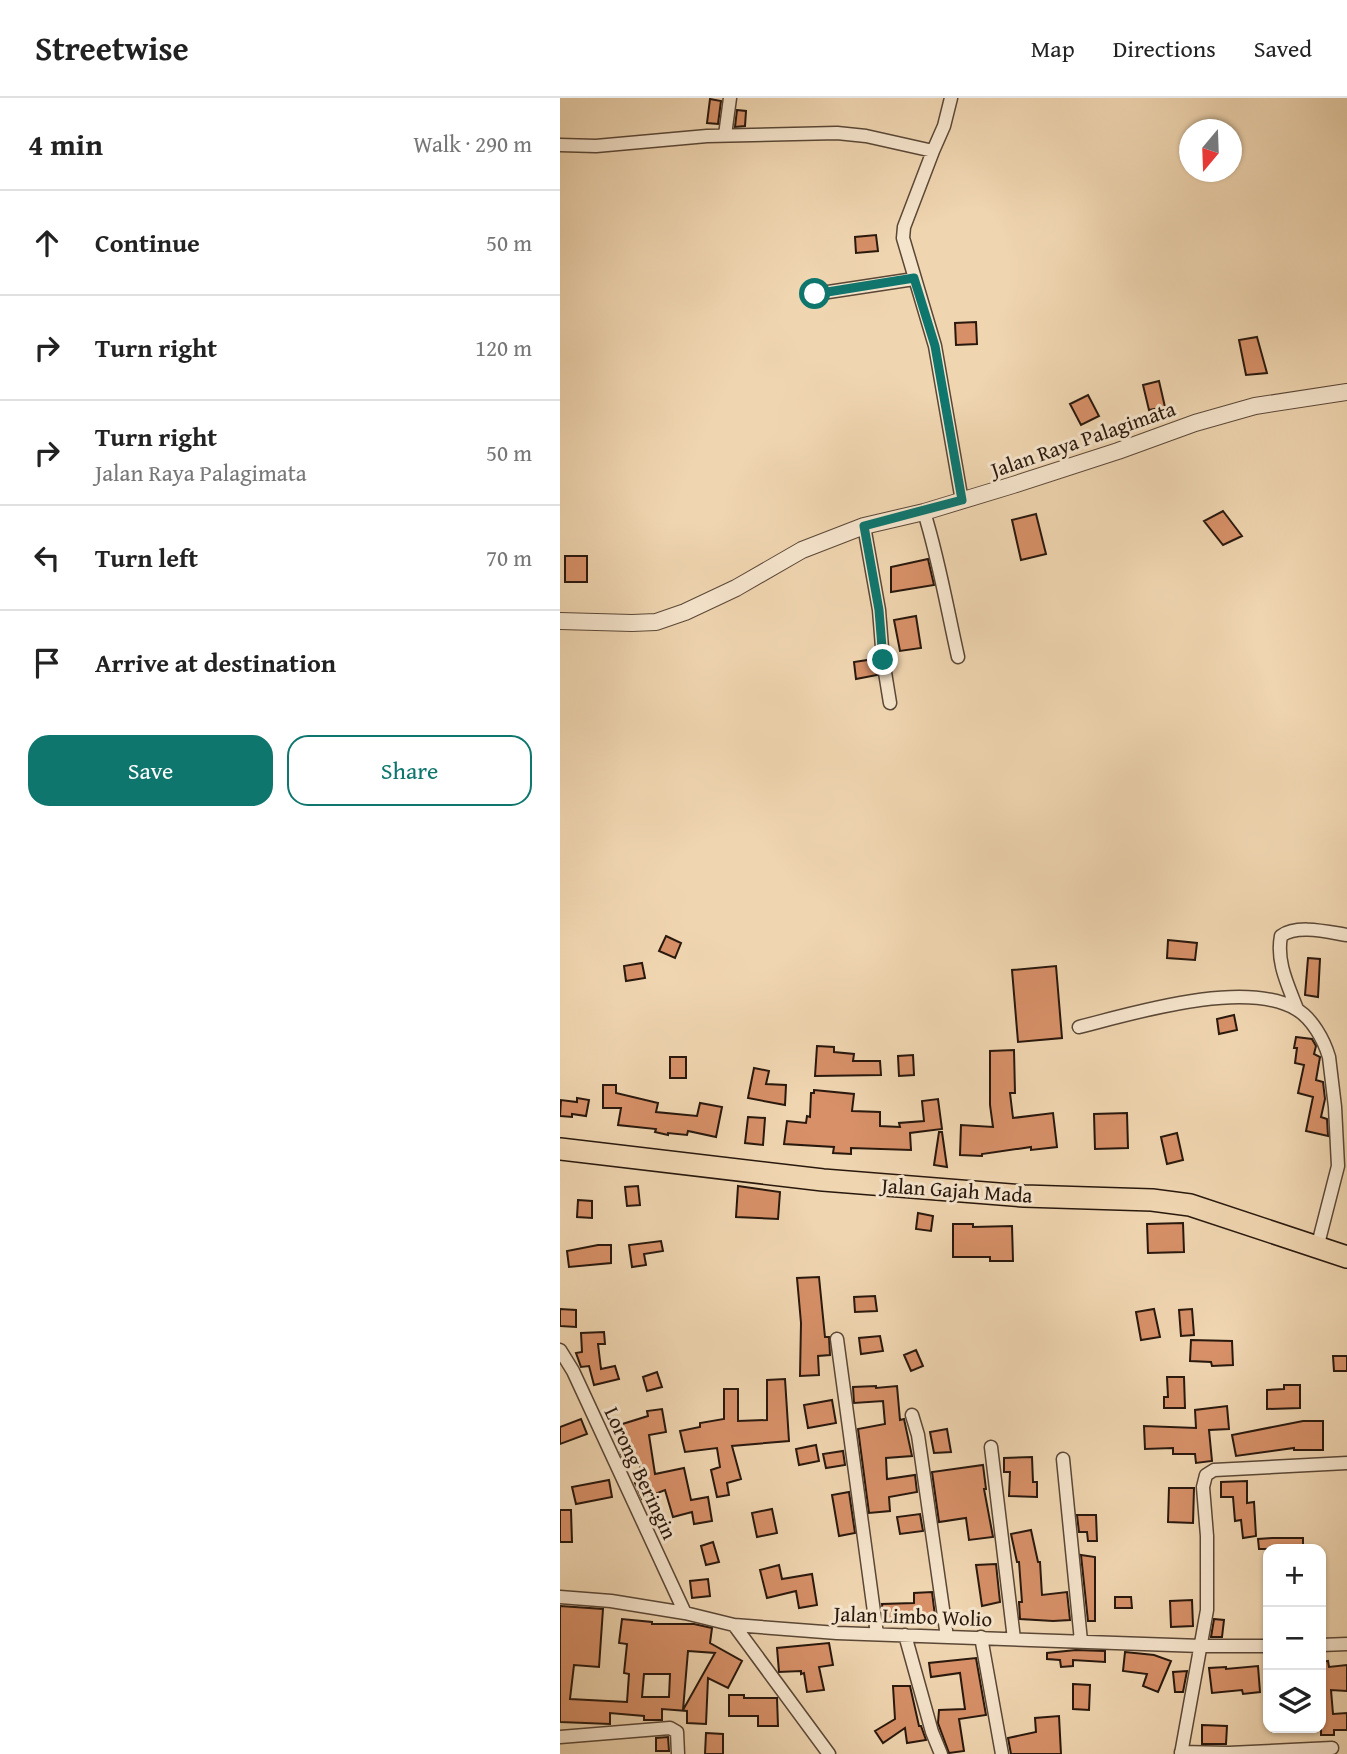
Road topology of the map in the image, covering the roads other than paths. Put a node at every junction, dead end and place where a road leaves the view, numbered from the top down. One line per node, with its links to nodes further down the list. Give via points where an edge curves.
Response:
1 (730, 98): 3 (street)
2 (951, 98): 5 (street)
3 (724, 135): 4 (street); 5 (street, via 837,133)
4 (560, 145)
5 (933, 151): 6 (street, via 904,227 904,247)
6 (914, 278): 7 (street); 9 (street, via 935,346)
7 (815, 294)
8 (1347, 392): 9 (street, Jalan Raya Palagimata, via 1255,406 1207,419)
9 (962, 500): 10 (street, Jalan Raya Palagimata)
10 (924, 512): 11 (street, Jalan Raya Palagimata); 13 (street, via 938,555)
11 (864, 526): 12 (street, Jalan Raya Palagimata, via 802,550 736,588 656,622); 14 (street)
12 (560, 621)
13 (958, 657)
14 (890, 703)
15 (1347, 935): 16 (street, via 1287,931 1281,936 1282,970)
16 (1297, 1009): 17 (street, via 1272,1000 1214,998); 19 (street, via 1324,1042 1335,1107 1338,1166)
17 (1079, 1027)
18 (560, 1149): 19 (highway, Jalan Gajah Mada, via 884,1185 1152,1200 1190,1205)
19 (1317, 1248): 20 (highway, Jalan Gajah Mada)
20 (1347, 1257)
21 (837, 1339): 30 (street)
22 (560, 1350): 28 (street, Lorong Beringin)
23 (912, 1415): 32 (street)
24 (991, 1447): 34 (street)
25 (1063, 1459): 35 (street)
26 (1347, 1463): 38 (street, via 1214,1470 1206,1475 1208,1587)
27 (560, 1597): 28 (street, Jalan Limbo Wolio)
28 (685, 1614): 29 (street, Jalan Limbo Wolio)
29 (734, 1625): 30 (street, Jalan Limbo Wolio); 44 (street)
30 (877, 1634): 31 (street, Jalan Limbo Wolio)
31 (905, 1635): 32 (street, Jalan Limbo Wolio); 45 (street)
32 (947, 1637): 33 (street, Jalan Limbo Wolio)
33 (981, 1637): 34 (street, Jalan Limbo Wolio); 46 (street)
34 (1014, 1639): 35 (street, Jalan Limbo Wolio)
35 (1080, 1641): 38 (street, Jalan Limbo Wolio)
36 (1347, 1644): 37 (street)
37 (1326, 1645)
38 (1201, 1646): 39 (street, Jalan Limbo Wolio); 42 (street)
39 (1263, 1646)
40 (560, 1737): 43 (street, via 670,1728 677,1732)
41 (1332, 1748): 42 (street)
42 (1181, 1753)
43 (678, 1754)
44 (829, 1754)
45 (941, 1754)
46 (1002, 1754)

